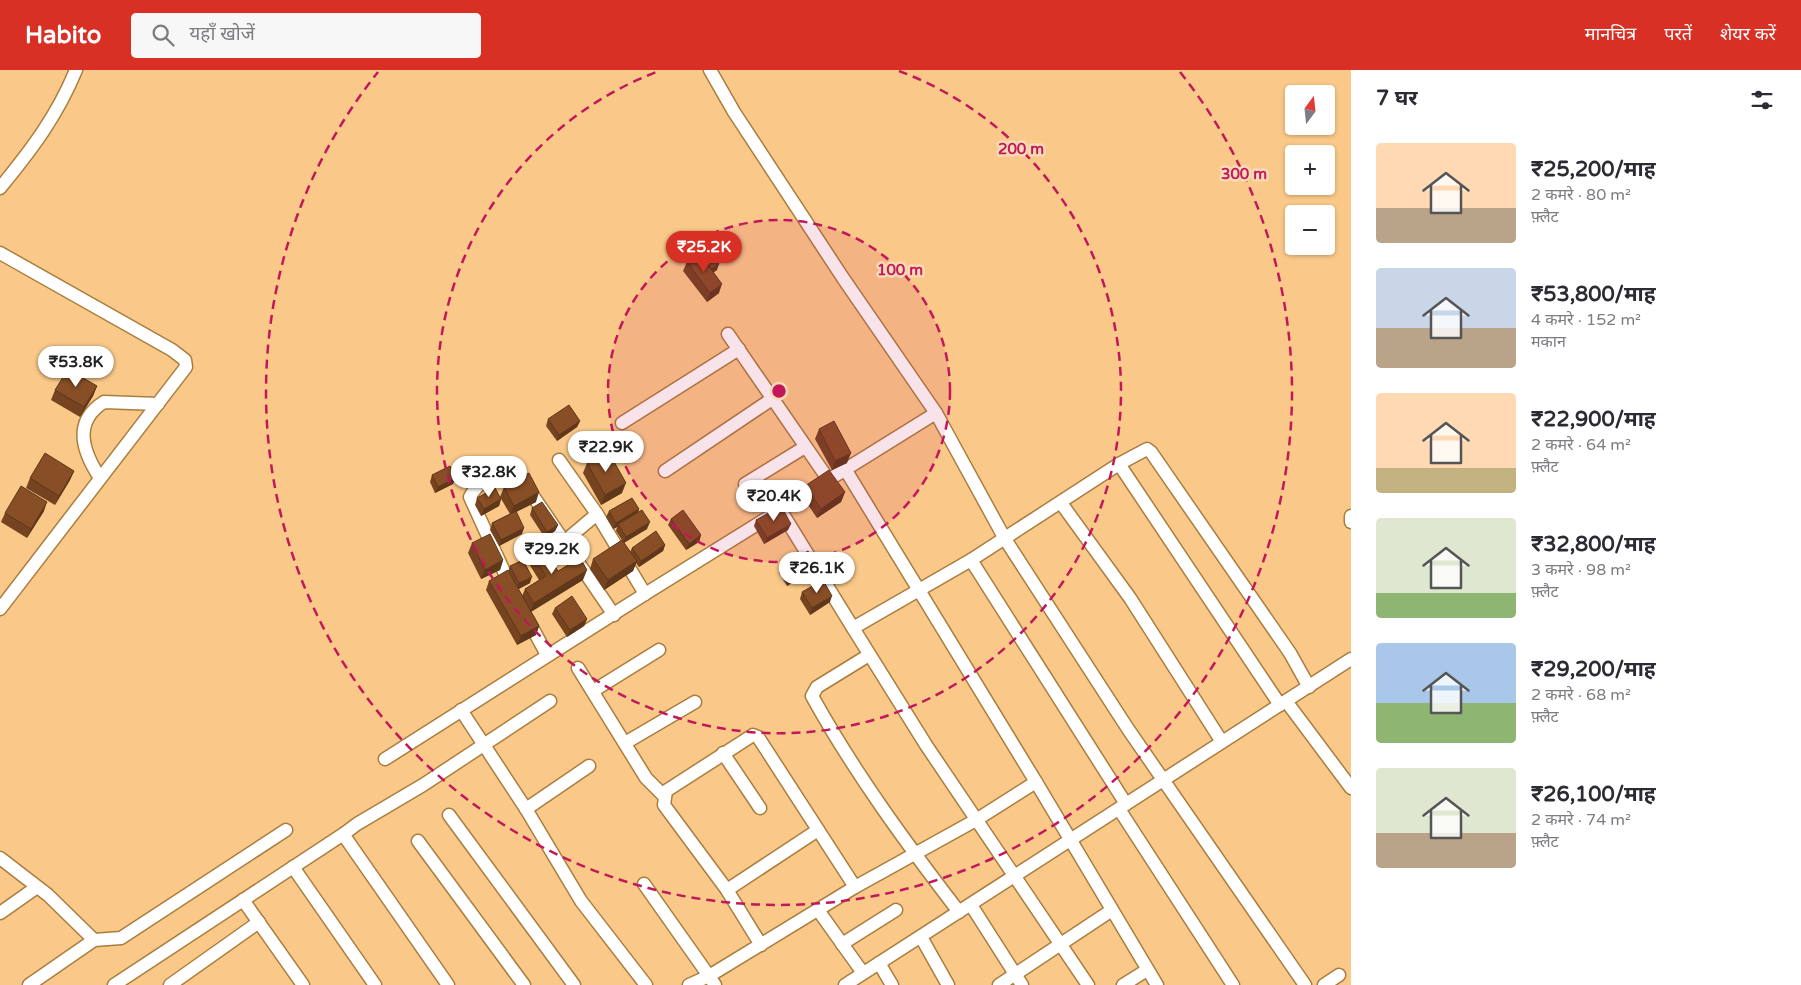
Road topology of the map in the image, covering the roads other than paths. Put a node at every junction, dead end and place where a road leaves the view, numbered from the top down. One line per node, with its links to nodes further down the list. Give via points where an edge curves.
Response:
1 (76, 70): 3 (street, via 63,101 44,132)
2 (710, 70): 9 (street, via 843,278)
3 (0, 188)
4 (0, 253): 8 (street, via 180,355 186,363 184,373)
5 (728, 334): 6 (street)
6 (740, 349): 7 (street); 10 (street)
7 (772, 399): 11 (street); 15 (street)
8 (158, 404): 16 (street); 16 (street, via 104,402 90,413 83,437 91,464)
9 (936, 413): 14 (street); 24 (street)
10 (622, 423)
11 (805, 447): 17 (street); 18 (street)
12 (559, 460): 21 (street)
13 (1119, 464): 19 (street); 37 (street, via 1143,450 1151,452 1290,654); 41 (street)
14 (844, 469): 17 (street); 27 (street)
15 (665, 471)
16 (100, 478): 29 (street)
17 (828, 479): 20 (street)
18 (745, 484)
19 (1061, 503): 24 (street); 43 (street, via 1130,598)
20 (780, 509): 28 (street); 31 (street)
21 (597, 514): 25 (street); 28 (street)
22 (1351, 516): 23 (street)
23 (1351, 522)
24 (1005, 539): 26 (street); 49 (street)
25 (565, 541): 30 (street); 33 (street, via 509,465 472,493 471,502)
26 (971, 560): 27 (street); 53 (street)
27 (920, 591): 31 (street); 50 (street)
28 (645, 594): 30 (street)
29 (0, 609)
30 (614, 615): 33 (street)
31 (852, 628): 34 (street)
32 (659, 650): 38 (street)
33 (547, 655): 42 (street)
34 (868, 655): 57 (street); 63 (street, via 817,687 812,696)
35 (1351, 659): 37 (street)
36 (578, 668): 38 (street)
37 (1308, 687): 41 (street)
38 (593, 691): 44 (street)
39 (550, 701): 45 (street)
40 (695, 702): 44 (street)
41 (1283, 703): 43 (street); 51 (street)
42 (461, 710): 45 (street); 47 (street)
43 (1222, 742): 49 (street)
44 (625, 743): 52 (street, via 646,778)
45 (484, 744): 55 (street); 60 (street)
46 (723, 753): 52 (street, via 666,791); 54 (street); 59 (street, via 756,735)
47 (385, 759)
48 (589, 766): 55 (street)
49 (1163, 780): 53 (street); 108 (street)
50 (1036, 782): 57 (street); 61 (street)
51 (1351, 788)
52 (664, 796): 70 (street, via 664,805)
53 (1122, 806): 61 (street); 107 (street)
54 (760, 808)
55 (526, 809): 98 (street, via 581,901)
56 (449, 815): 97 (street)
57 (976, 820): 63 (street); 66 (street)
58 (286, 830): 80 (street, via 121,938)
59 (818, 830): 69 (street); 70 (street)
60 (345, 833): 65 (street); 95 (street, via 370,876)
61 (1070, 840): 66 (street); 75 (street)
62 (418, 841): 96 (street)
63 (916, 855): 69 (street); 76 (street)
64 (0, 858): 68 (street)
65 (293, 867): 71 (street); 94 (street)
66 (1016, 876): 72 (street); 82 (street)
67 (644, 884): 89 (street)
68 (37, 887): 77 (street); 80 (street)
69 (856, 887): 73 (street)
70 (727, 890): 83 (street)
71 (243, 900): 78 (street); 91 (street)
72 (971, 905): 76 (street); 88 (street)
73 (818, 910): 81 (street); 83 (street)
74 (896, 910): 81 (street)
75 (1112, 910): 82 (street); 85 (street)
76 (959, 912): 79 (street)
77 (0, 913)
78 (259, 922): 92 (street); 93 (street)
79 (921, 937): 84 (street); 102 (street)
80 (94, 940): 90 (street)
81 (842, 944): 86 (street)
82 (1061, 944): 88 (street); 104 (street)
83 (762, 945): 89 (street)
84 (879, 963): 86 (street); 101 (street)
85 (1147, 970): 105 (street); 106 (street)
86 (863, 973): 100 (street)
87 (1339, 975): 109 (street)
88 (1018, 980): 103 (street)
89 (712, 981): 99 (street)
90 (29, 985)
91 (114, 985)
92 (170, 985)
93 (303, 985)
94 (375, 985)
95 (448, 985)
96 (524, 985)
97 (574, 985)
98 (646, 985)
99 (689, 985)
100 (845, 985)
101 (892, 985)
102 (948, 985)
103 (999, 985)
104 (1088, 985)
105 (1123, 985)
106 (1157, 985)
107 (1233, 985)
108 (1306, 985)
109 (1324, 985)

